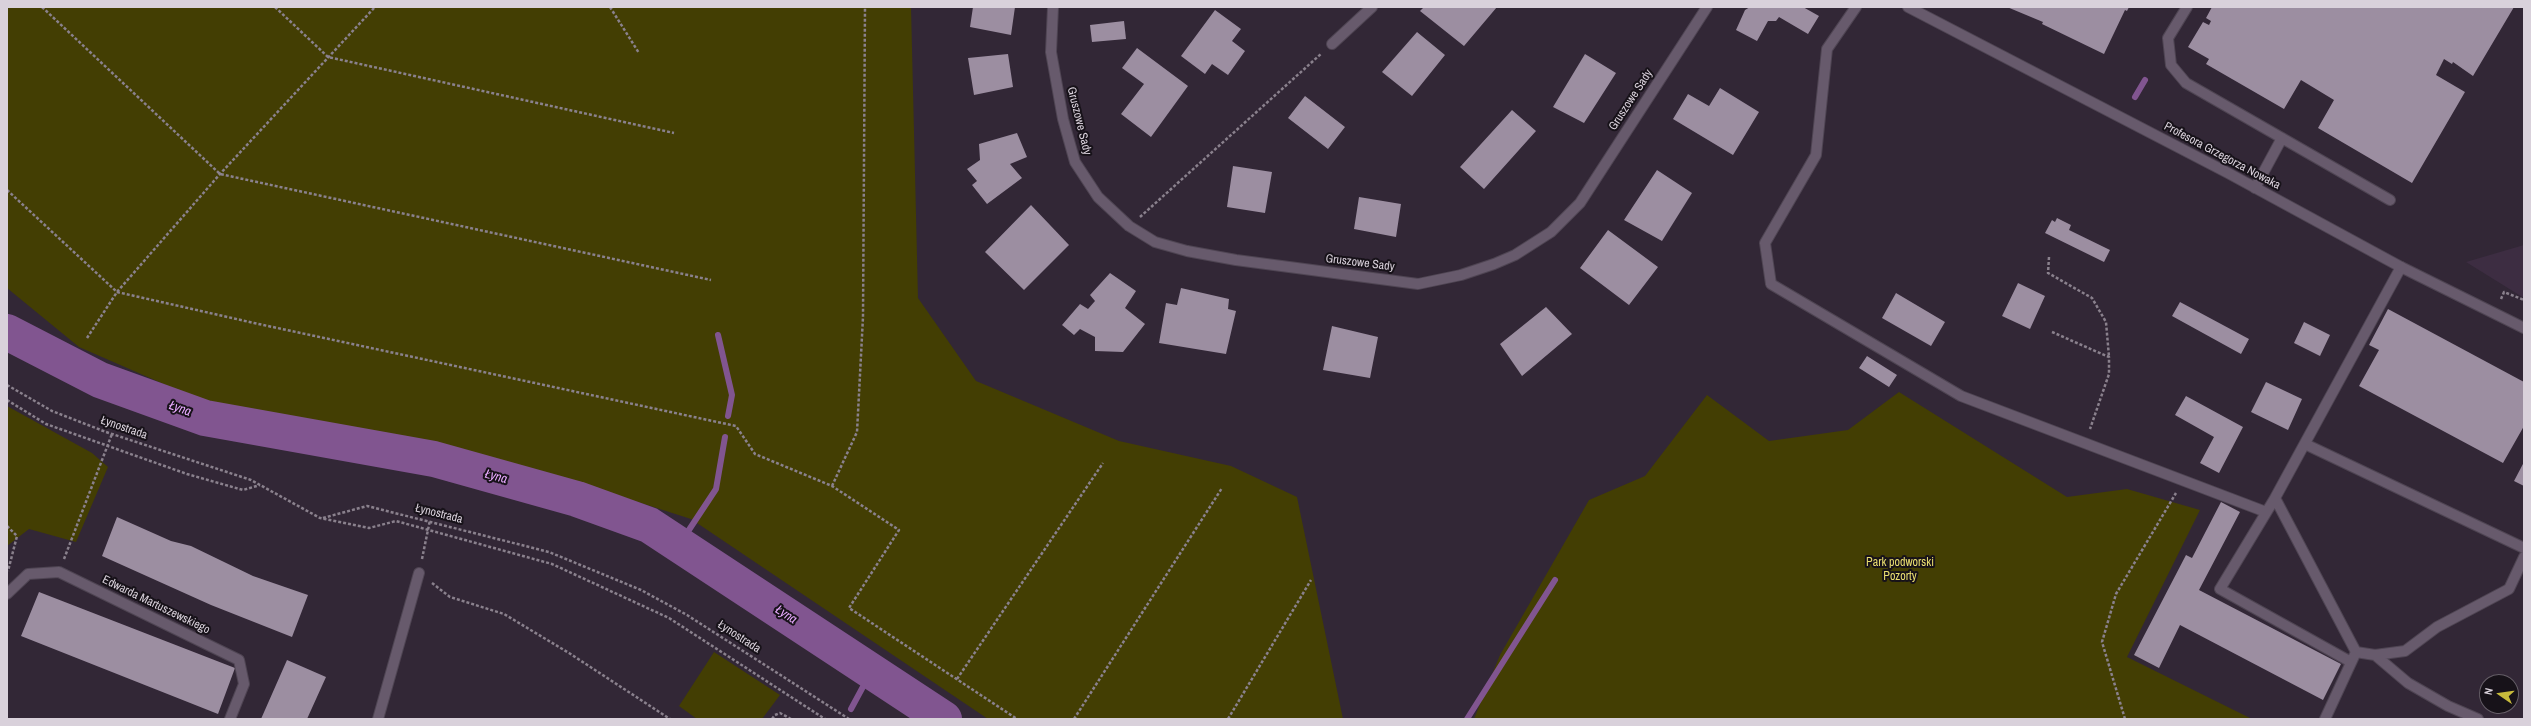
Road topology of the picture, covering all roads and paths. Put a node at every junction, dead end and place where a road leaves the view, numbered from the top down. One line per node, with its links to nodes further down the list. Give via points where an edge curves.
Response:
1 (42, 7): 17 (path)
2 (275, 7): 14 (path)
3 (376, 7): 14 (path)
4 (610, 7): 13 (path)
5 (865, 7): 39 (path, via 863,317 858,432)
6 (1053, 7): 21 (street, Gruszowe Sady, via 1051,52 1063,119 1075,162 1098,197)
7 (1372, 7): 12 (street)
8 (1707, 7): 21 (street, Gruszowe Sady, via 1580,203 1551,232 1515,255 1494,264 1461,275 1418,284 1187,251 1155,242)
9 (1856, 7): 34 (street, via 1827,49 1816,155 1765,243 1771,284 1960,396)
10 (1908, 7): 18 (street, Profesora Grzegorza Nowaka)
11 (2187, 7): 16 (street, via 2168,38 2171,65 2186,83)
12 (1332, 44): 21 (path)
13 (639, 53)
14 (328, 56): 15 (path); 17 (path)
15 (674, 134)
16 (2282, 138): 18 (street); 20 (street)
17 (220, 174): 24 (path); 25 (path)
18 (2255, 188): 23 (street, Profesora Grzegorza Nowaka)
19 (7, 190): 25 (path)
20 (2390, 200)
21 (1129, 226)
22 (2049, 257): 29 (path, via 2048,273 2092,298 2106,322)
23 (2402, 267): 26 (street, Profesora Grzegorza Nowaka); 33 (street)
24 (711, 280)
25 (117, 292): 28 (path); 39 (path, via 736,426 755,454)
26 (2524, 328)
27 (2052, 332): 29 (path)
28 (87, 338)
29 (2109, 357): 34 (path, via 2109,374 2090,428)
30 (7, 385): 32 (path, Łynostrada, via 52,411)
31 (7, 400): 35 (path, via 46,424)
32 (112, 434): 35 (path); 38 (path, Łynostrada)
33 (2305, 444): 41 (street); 47 (street)
34 (2090, 445): 37 (street)
35 (109, 446): 38 (path, via 187,474 243,490); 49 (path)
36 (1103, 463): 57 (path)
37 (2183, 481): 42 (street); 68 (path, via 2116,594 2102,642)
38 (260, 485): 43 (path, Łynostrada)
39 (832, 486): 57 (path, via 899,530 849,608)
40 (1222, 488): 66 (path)
41 (2275, 498): 42 (street); 54 (street)
42 (2266, 512): 56 (street, via 2220,589)
43 (320, 518): 44 (path, Łynostrada, via 367,506); 46 (path, via 369,528 396,521)
44 (430, 520): 46 (path); 64 (path, Łynostrada, via 549,552 641,590 687,615)
45 (7, 526): 51 (path, via 17,536)
46 (428, 531): 50 (path); 63 (path, via 552,564 669,618)
47 (2524, 548)
48 (2524, 557): 55 (street, via 2509,589 2437,627 2405,651)
49 (59, 572): 53 (street, Edwarda Martuszewskiego, via 28,574); 58 (street, Edwarda Martuszewskiego, via 239,660 244,684)
50 (418, 573): 59 (street); 60 (path, via 450,597 504,614)
51 (7, 576)
52 (1311, 580): 67 (path)
53 (7, 594)
54 (2356, 652): 55 (street); 56 (street)
55 (2375, 655): 70 (street, via 2408,683 2448,706)
56 (2351, 662): 69 (street)
57 (957, 679): 65 (path)
58 (230, 719)
59 (378, 719)
60 (670, 719)
61 (772, 719): 62 (path, via 780,713)
62 (791, 719)
63 (825, 719)
64 (849, 719)
65 (1017, 719)
66 (1074, 719)
67 (1228, 719)
68 (2125, 719)
69 (2325, 719)
70 (2478, 719)

